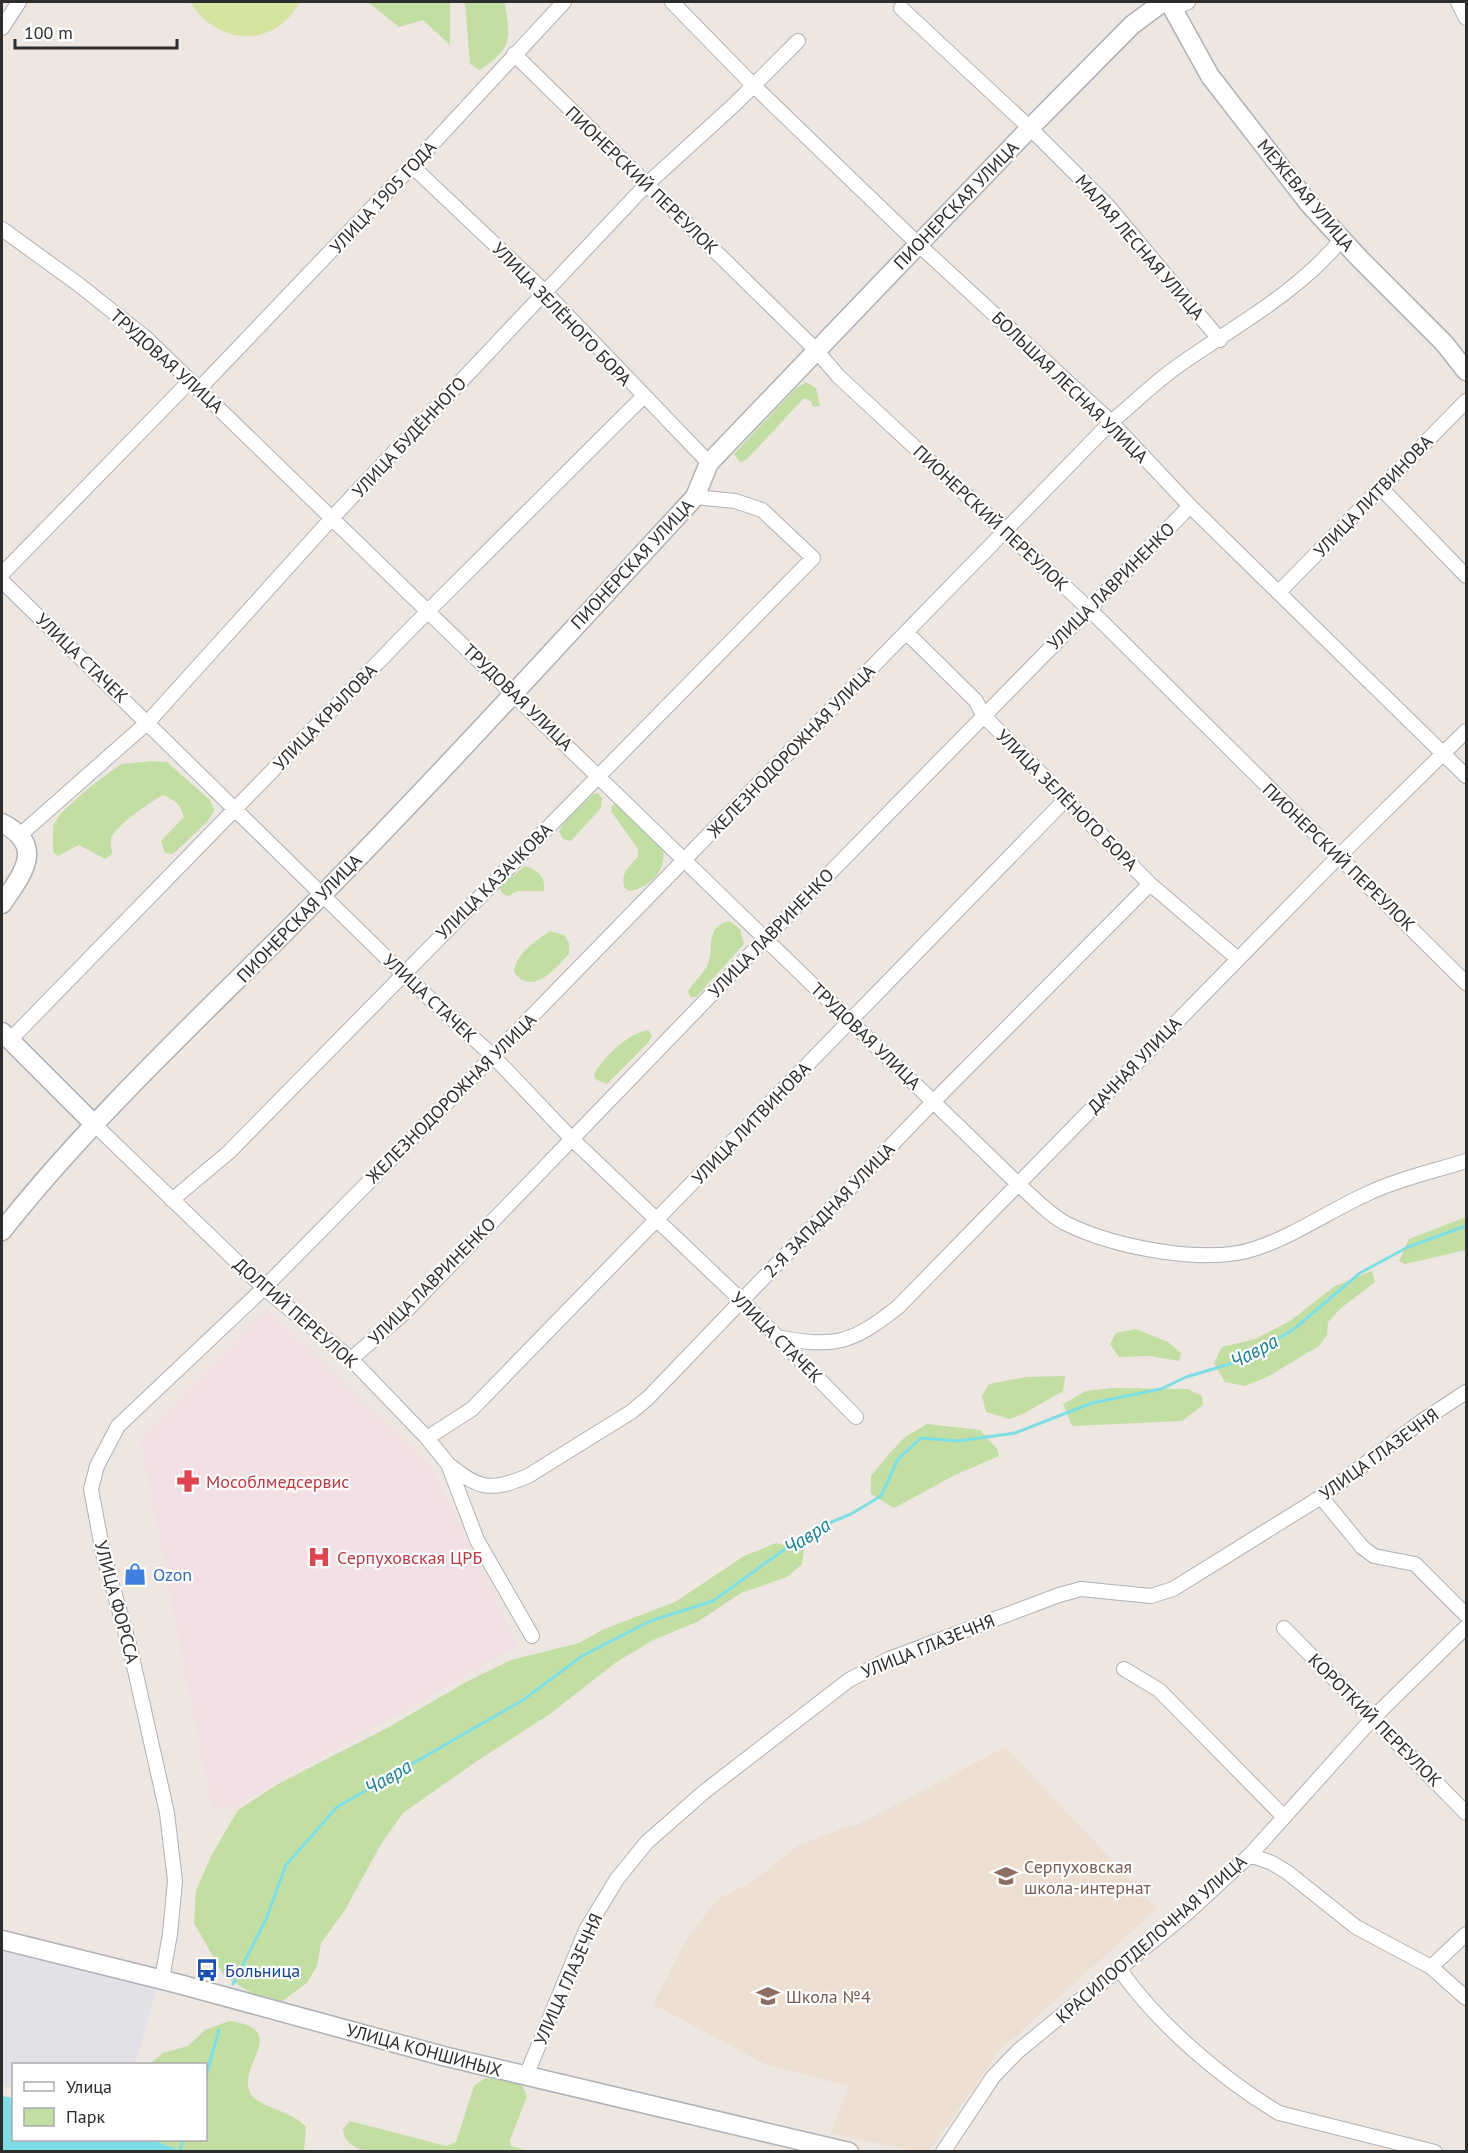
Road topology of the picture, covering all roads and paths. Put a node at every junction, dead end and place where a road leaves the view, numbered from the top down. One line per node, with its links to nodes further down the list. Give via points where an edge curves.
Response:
1 (19, 2): 8 (street)
2 (564, 2): 10 (street, УЛИЦА 1905 ГОДА)
3 (672, 2): 11 (street, БОЛЬШАЯ ЛЕСНАЯ УЛИЦА)
4 (1458, 2): 7 (street)
5 (1173, 3): 12 (street, ПИОНЕРСКАЯ УЛИЦА, via 1132,25); 16 (street, МЕЖЕВАЯ УЛИЦА, via 1210,76)
6 (901, 8): 12 (street, МАЛАЯ ЛЕСНАЯ УЛИЦА)
7 (1467, 18)
8 (2, 28)
9 (798, 41): 11 (street, УЛИЦА БУДЁННОГО)
10 (514, 54): 13 (street, УЛИЦА 1905 ГОДА); 14 (street, ПИОНЕРСКИЙ ПЕРЕУЛОК)
11 (753, 85): 14 (street, УЛИЦА БУДЁННОГО); 17 (street, БОЛЬШАЯ ЛЕСНАЯ УЛИЦА)
12 (1030, 128): 17 (street, ПИОНЕРСКАЯ УЛИЦА); 19 (street, МАЛАЯ ЛЕСНАЯ УЛИЦА, via 1108,206)
13 (412, 166): 18 (street, УЛИЦА ЗЕЛЁНОГО БОРА); 22 (street, УЛИЦА 1905 ГОДА)
14 (646, 185): 18 (street, УЛИЦА БУДЁННОГО); 20 (street, ПИОНЕРСКИЙ ПЕРЕУЛОК)
15 (2, 229): 22 (street, ТРУДОВАЯ УЛИЦА, via 137,331)
16 (1341, 240): 19 (street, ЖЕЛЕЗНОДОРОЖНАЯ УЛИЦА, via 1321,264); 21 (street, МЕЖЕВАЯ УЛИЦА)
17 (918, 244): 20 (street, ПИОНЕРСКАЯ УЛИЦА); 25 (street, БОЛЬШАЯ ЛЕСНАЯ УЛИЦА)
18 (545, 292): 23 (street, УЛИЦА ЗЕЛЁНОГО БОРА); 30 (street, УЛИЦА БУДЁННОГО)
19 (1220, 340): 25 (street, ЖЕЛЕЗНОДОРОЖНАЯ УЛИЦА, via 1180,364)
20 (816, 350): 26 (street, ПИОНЕРСКАЯ УЛИЦА); 31 (street, ПИОНЕРСКИЙ ПЕРЕУЛОК, via 838,376)
21 (1467, 370)
22 (195, 385): 30 (street, ТРУДОВАЯ УЛИЦА); 32 (street, УЛИЦА 1905 ГОДА)
23 (643, 397): 26 (street, УЛИЦА ЗЕЛЁНОГО БОРА); 37 (street, УЛИЦА КРЫЛОВА)
24 (1467, 400): 27 (street, УЛИЦА ЛИТВИНОВА)
25 (1111, 422): 29 (street, БОЛЬШАЯ ЛЕСНАЯ УЛИЦА); 31 (street, ЖЕЛЕЗНОДОРОЖНАЯ УЛИЦА)
26 (710, 463): 28 (street, ПИОНЕРСКАЯ УЛИЦА)
27 (1381, 488): 33 (street); 35 (street, УЛИЦА ЛИТВИНОВА)
28 (695, 497): 39 (street, ПИОНЕРСКАЯ УЛИЦА); 44 (street, УЛИЦА КАЗАЧКОВА, via 735,501 762,510 813,558)
29 (1190, 506): 35 (street, БОЛЬШАЯ ЛЕСНАЯ УЛИЦА); 36 (street, УЛИЦА ЛАВРИНЕНКО)
30 (333, 517): 37 (street, ТРУДОВАЯ УЛИЦА); 41 (street, УЛИЦА БУДЁННОГО)
31 (1004, 530): 36 (street, ПИОНЕРСКИЙ ПЕРЕУЛОК); 38 (street, ЖЕЛЕЗНОДОРОЖНАЯ УЛИЦА)
32 (2, 574)
33 (1467, 576)
34 (2, 581): 41 (street, УЛИЦА СТАЧЕК)
35 (1279, 592): 43 (street, БОЛЬШАЯ ЛЕСНАЯ УЛИЦА)
36 (1089, 609): 40 (street, УЛИЦА ЛАВРИНЕНКО); 50 (street, ПИОНЕРСКИЙ ПЕРЕУЛОК)
37 (429, 610): 39 (street, ТРУДОВАЯ УЛИЦА); 47 (street, УЛИЦА КРЫЛОВА)
38 (906, 632): 40 (street, УЛИЦА ЗЕЛЁНОГО БОРА, via 976,701); 51 (street, ЖЕЛЕЗНОДОРОЖНАЯ УЛИЦА)
39 (514, 692): 44 (street, ТРУДОВАЯ УЛИЦА); 53 (street, ПИОНЕРСКАЯ УЛИЦА)
40 (983, 716): 46 (street, УЛИЦА ЗЕЛЁНОГО БОРА); 55 (street, УЛИЦА ЛАВРИНЕНКО)
41 (148, 722): 47 (street, УЛИЦА СТАЧЕК); 49 (street, УЛИЦА БУДЁННОГО)
42 (1467, 731): 43 (street, ДАЧНАЯ УЛИЦА)
43 (1444, 754): 45 (street, БОЛЬШАЯ ЛЕСНАЯ УЛИЦА); 50 (street, ДАЧНАЯ УЛИЦА)
44 (598, 776): 51 (street, ТРУДОВАЯ УЛИЦА); 57 (street, УЛИЦА КАЗАЧКОВА)
45 (1467, 776)
46 (1067, 798): 52 (street, УЛИЦА ЗЕЛЁНОГО БОРА); 59 (street, УЛИЦА ЛИТВИНОВА)
47 (237, 809): 53 (street, УЛИЦА СТАЧЕК); 60 (street, УЛИЦА КРЫЛОВА)
48 (2, 823): 49 (street)
49 (21, 834): 54 (street, via 28,852 24,871)
50 (1337, 858): 56 (street, ДАЧНАЯ УЛИЦА); 58 (street, ПИОНЕРСКИЙ ПЕРЕУЛОК)
51 (685, 861): 55 (street, ТРУДОВАЯ УЛИЦА); 61 (street, ЖЕЛЕЗНОДОРОЖНАЯ УЛИЦА)
52 (1150, 884): 56 (street, УЛИЦА ЗЕЛЁНОГО БОРА); 62 (street, 2-Я ЗАПАДНАЯ УЛИЦА)
53 (323, 894): 57 (street, УЛИЦА СТАЧЕК); 63 (street, ПИОНЕРСКАЯ УЛИЦА)
54 (2, 904)
55 (765, 939): 59 (street, ТРУДОВАЯ УЛИЦА); 64 (street, УЛИЦА ЛАВРИНЕНКО)
56 (1238, 959): 66 (street, ДАЧНАЯ УЛИЦА)
57 (403, 974): 61 (street, УЛИЦА СТАЧЕК); 67 (street, УЛИЦА КАЗАЧКОВА, via 229,1152)
58 (1467, 983)
59 (849, 1021): 62 (street, ТРУДОВАЯ УЛИЦА); 68 (street, УЛИЦА ЛИТВИНОВА)
60 (6, 1036): 63 (street, ДОЛГИЙ ПЕРЕУЛОК)
61 (493, 1056): 64 (street, УЛИЦА СТАЧЕК); 70 (street, ЖЕЛЕЗНОДОРОЖНАЯ УЛИЦА)
62 (933, 1102): 66 (street, ТРУДОВАЯ УЛИЦА); 71 (street, 2-Я ЗАПАДНАЯ УЛИЦА)
63 (94, 1125): 67 (street, ДОЛГИЙ ПЕРЕУЛОК); 69 (street, ПИОНЕРСКАЯ УЛИЦА, via 31,1193)
64 (571, 1138): 68 (street, УЛИЦА СТАЧЕК); 73 (street, УЛИЦА ЛАВРИНЕНКО, via 404,1314)
65 (1467, 1161): 66 (street, ТРУДОВАЯ УЛИЦА, via 1374,1190 1303,1230 1255,1249 1217,1255 1190,1256 1114,1241 1066,1224)
66 (1018, 1184): 72 (street, ДАЧНАЯ УЛИЦА, via 898,1307 869,1330 847,1340 814,1344)
67 (172, 1200): 70 (street, ДОЛГИЙ ПЕРЕУЛОК)
68 (657, 1221): 71 (street, УЛИЦА СТАЧЕК); 76 (street, УЛИЦА ЛИТВИНОВА, via 472,1409)
69 (2, 1231)
70 (264, 1288): 73 (street, ДОЛГИЙ ПЕРЕУЛОК); 92 (street, УЛИЦА ФОРССА, via 118,1426 97,1466 91,1490 167,1813 175,1881)
71 (741, 1300): 72 (street, УЛИЦА СТАЧЕК); 77 (street, 2-Я ЗАПАДНАЯ УЛИЦА, via 631,1412 528,1476 484,1487 472,1483)
72 (777, 1337): 75 (street, УЛИЦА СТАЧЕК)
73 (351, 1359): 76 (street, ДОЛГИЙ ПЕРЕУЛОК)
74 (1467, 1392): 78 (street, УЛИЦА ГЛАЗЕЧНЯ)
75 (856, 1417)
76 (427, 1438): 77 (street, ДОЛГИЙ ПЕРЕУЛОК)
77 (448, 1464): 82 (street, ДОЛГИЙ ПЕРЕУЛОК, via 477,1540)
78 (1321, 1497): 79 (street, via 1362,1547 1374,1556 1415,1564); 94 (street, УЛИЦА ГЛАЗЕЧНЯ, via 1173,1589 1151,1596 1081,1588 952,1634 849,1680 704,1792 647,1842 617,1879 586,1930)
79 (1467, 1615)
80 (1467, 1627): 84 (street, КРАСИЛООТДЕЛОЧНАЯ УЛИЦА)
81 (1284, 1628): 84 (street, КОРОТКИЙ ПЕРЕУЛОК)
82 (532, 1636)
83 (1124, 1669): 86 (street, via 1159,1690)
84 (1374, 1718): 85 (street, КОРОТКИЙ ПЕРЕУЛОК); 86 (street, КРАСИЛООТДЕЛОЧНАЯ УЛИЦА)
85 (1467, 1813)
86 (1283, 1816): 87 (street, КРАСИЛООТДЕЛОЧНАЯ УЛИЦА)
87 (1250, 1855): 90 (street, via 1287,1872 1356,1927); 91 (street, КРАСИЛООТДЕЛОЧНАЯ УЛИЦА)
88 (1467, 1934): 90 (street)
89 (2, 1940): 92 (street, УЛИЦА КОНШИНЫХ)
90 (1431, 1967): 93 (street)
91 (1120, 1970): 96 (street, КРАСИЛООТДЕЛОЧНАЯ УЛИЦА, via 1018,2051 993,2077); 97 (street, via 1169,2028 1279,2113)
92 (162, 1980): 94 (street, УЛИЦА КОНШИНЫХ)
93 (1467, 1998)
94 (526, 2076): 95 (street, УЛИЦА КОНШИНЫХ)
95 (849, 2151)
96 (943, 2151)
97 (1435, 2151)

